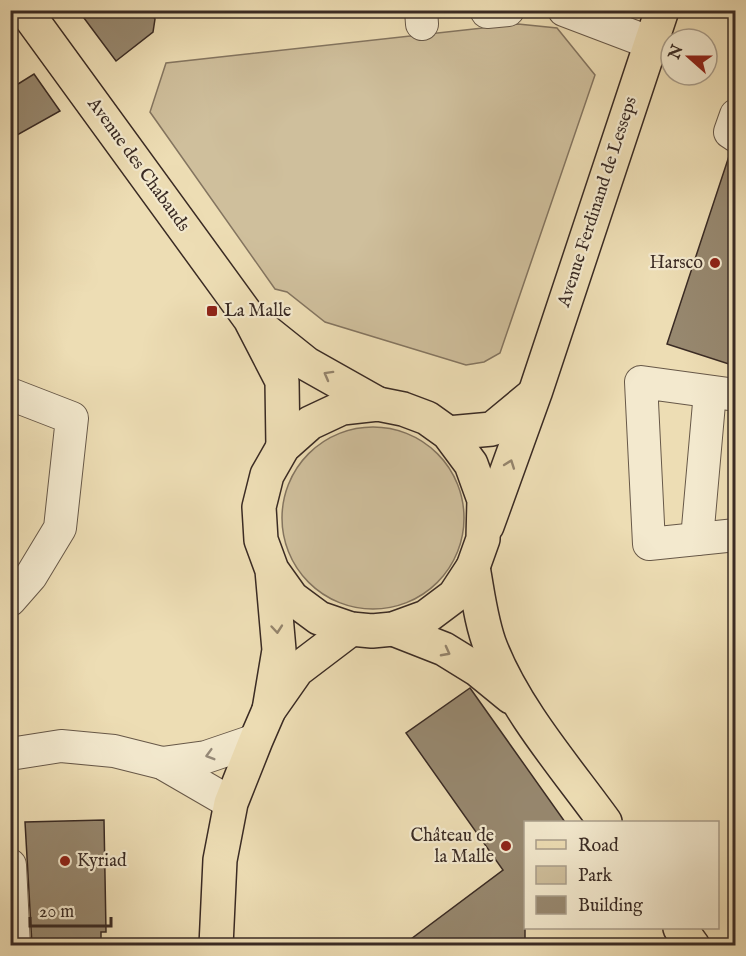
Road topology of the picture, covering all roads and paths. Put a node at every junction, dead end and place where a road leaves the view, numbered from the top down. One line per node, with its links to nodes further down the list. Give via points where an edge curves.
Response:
1 (25, 10): 9 (main road, Avenue des Chabauds)
2 (486, 10): 3 (street)
3 (508, 10)
4 (564, 10): 6 (street)
5 (662, 10): 6 (main road, Avenue Ferdinand de Lesseps)
6 (651, 43): 10 (main road, Avenue Ferdinand de Lesseps)
7 (735, 115): 8 (street, via 730,132)
8 (735, 136)
9 (250, 318): 13 (main road, Avenue des Chabauds, one-way to 9, via 307,364); 15 (main road, Avenue des Chabauds, via 282,381)
10 (535, 393): 14 (main road, via 492,429); 18 (main road, Avenue Ferdinand de Lesseps, one-way to 10)
11 (10, 394): 20 (street, via 72,418 60,528 32,576)
12 (723, 394): 17 (street); 17 (street, via 641,382 649,544)
13 (378, 404): 14 (main road, via 403,408); 15 (main road, via 342,408 310,423)
14 (448, 433): 18 (main road, via 471,464 484,500)
15 (283, 447): 19 (main road, via 267,476 259,507 261,540)
16 (735, 535): 17 (street)
17 (698, 539)
18 (478, 553): 22 (main road, Avenue Ferdinand de Lesseps, via 454,596 426,617); 23 (main road, via 480,606 490,648)
19 (272, 570): 21 (main road, via 292,598 319,618); 24 (main road, one-way to 24, via 279,650)
20 (10, 600)
21 (351, 629): 22 (main road); 24 (main road, via 297,670)
22 (393, 629): 23 (main road, one-way to 23, via 444,649 478,670)
23 (519, 704): 29 (main road)
24 (269, 710): 25 (main road)
25 (256, 740): 27 (street, one-way to 27, via 206,757); 28 (main road)
26 (10, 754): 27 (street, via 61,746 114,751)
27 (162, 763): 28 (street)
28 (231, 803): 33 (main road, via 220,860)
29 (604, 821)
30 (10, 866): 32 (street)
31 (681, 929): 34 (main road)
32 (14, 945)
33 (216, 945)
34 (693, 945)

